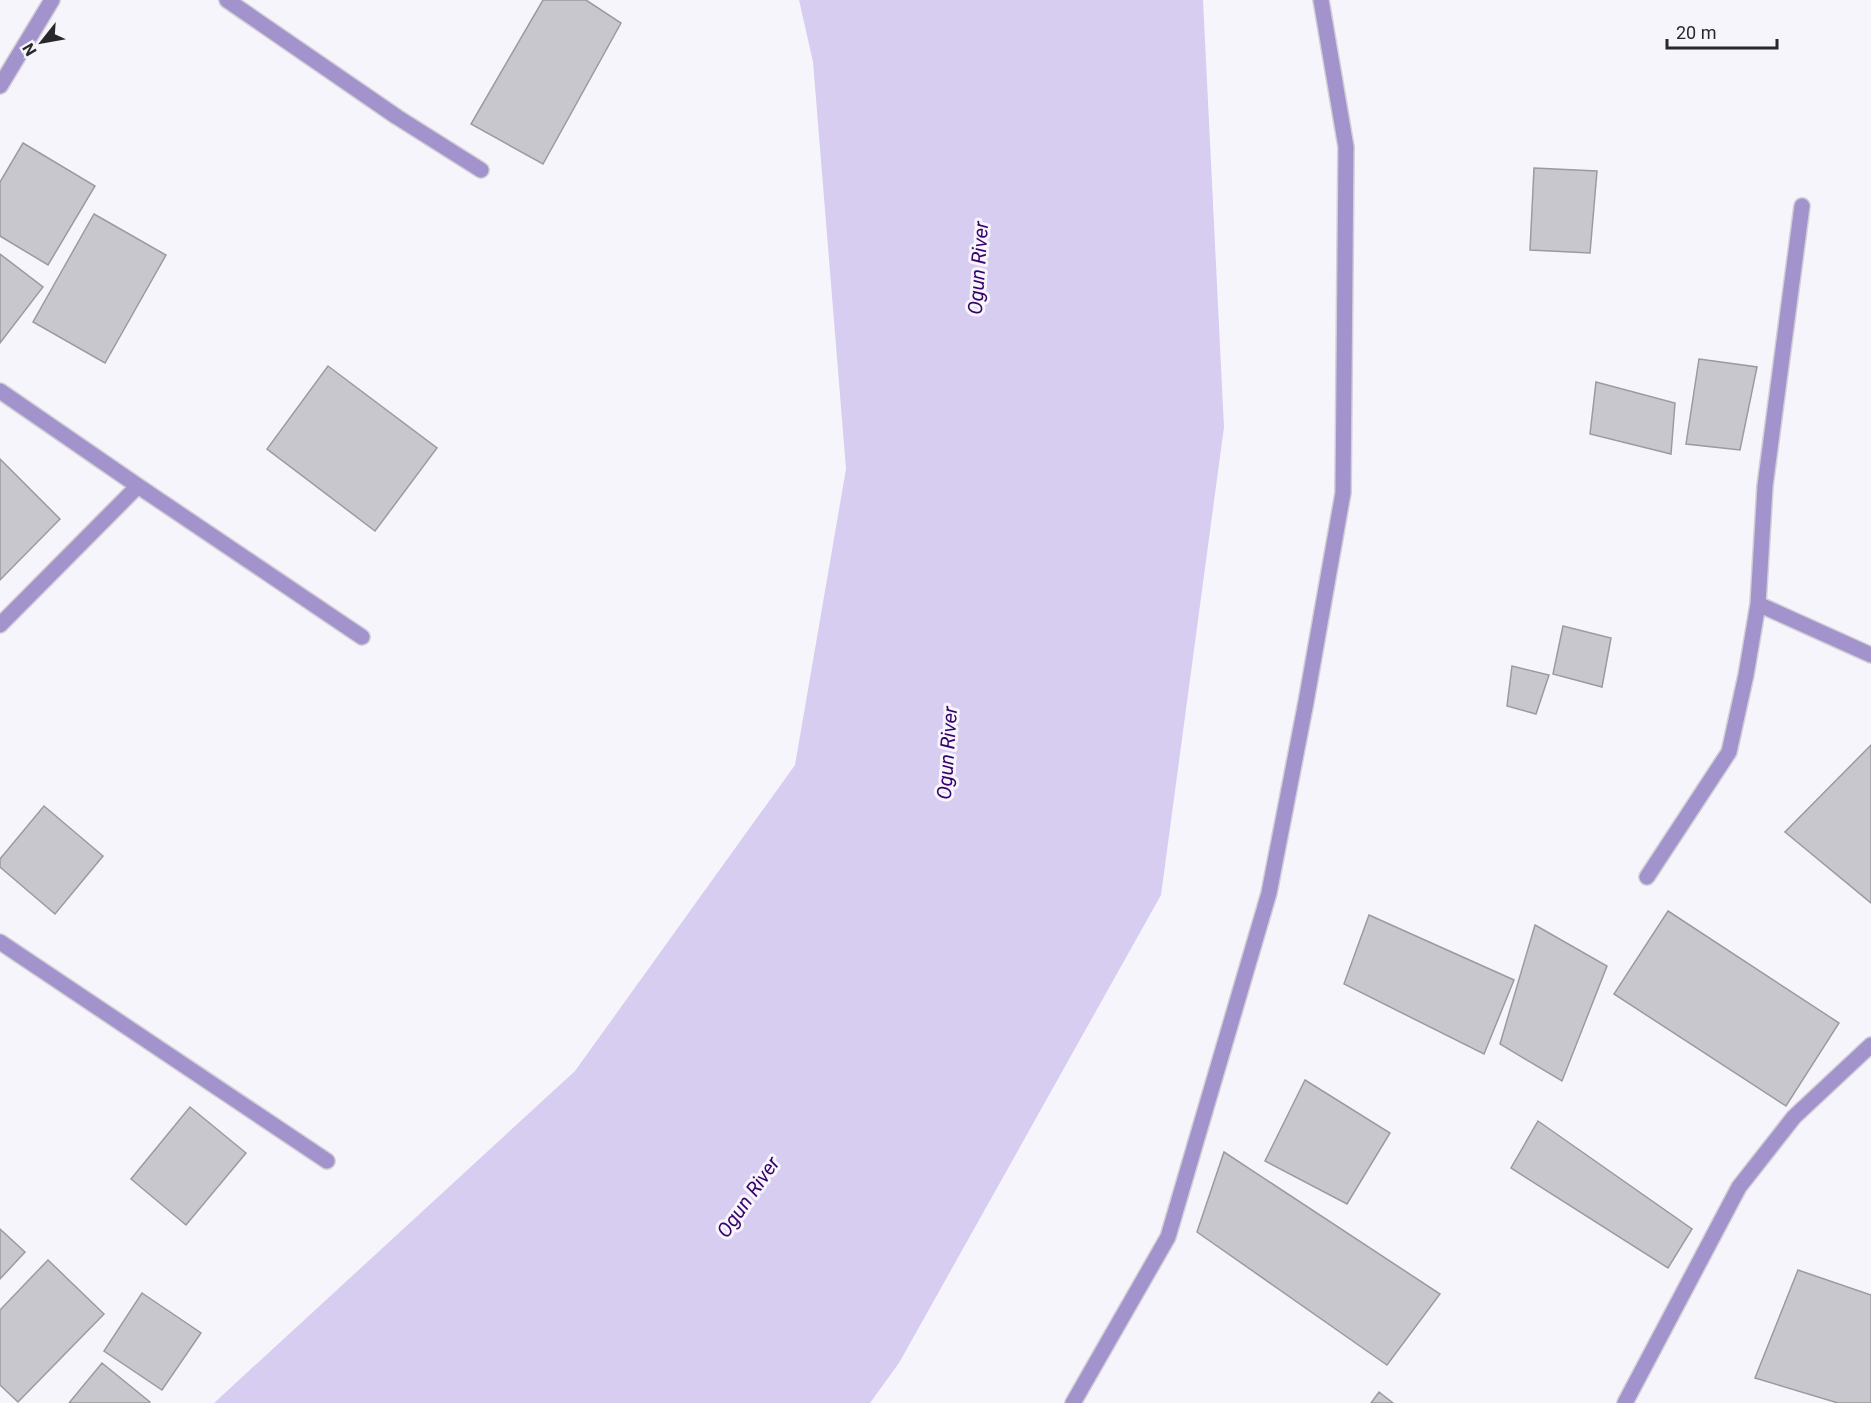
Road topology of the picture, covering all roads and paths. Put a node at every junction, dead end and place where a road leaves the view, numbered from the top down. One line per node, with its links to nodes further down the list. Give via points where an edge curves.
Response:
1 (52, 0): 4 (street)
2 (226, 0): 5 (street)
3 (1321, 0): 17 (street, via 1346,147 1343,493 1269,893 1168,1237)
4 (0, 86)
5 (482, 170)
6 (1802, 206): 9 (street, via 1765,486)
7 (0, 391): 8 (street)
8 (138, 486): 10 (street); 11 (street)
9 (1758, 604): 12 (street); 13 (street, via 1729,752)
10 (0, 625)
11 (362, 637)
12 (1871, 655)
13 (1647, 878)
14 (0, 942): 16 (street)
15 (1871, 1045): 18 (street, via 1794,1117 1738,1187)
16 (327, 1161)
17 (1073, 1403)
18 (1624, 1403)

